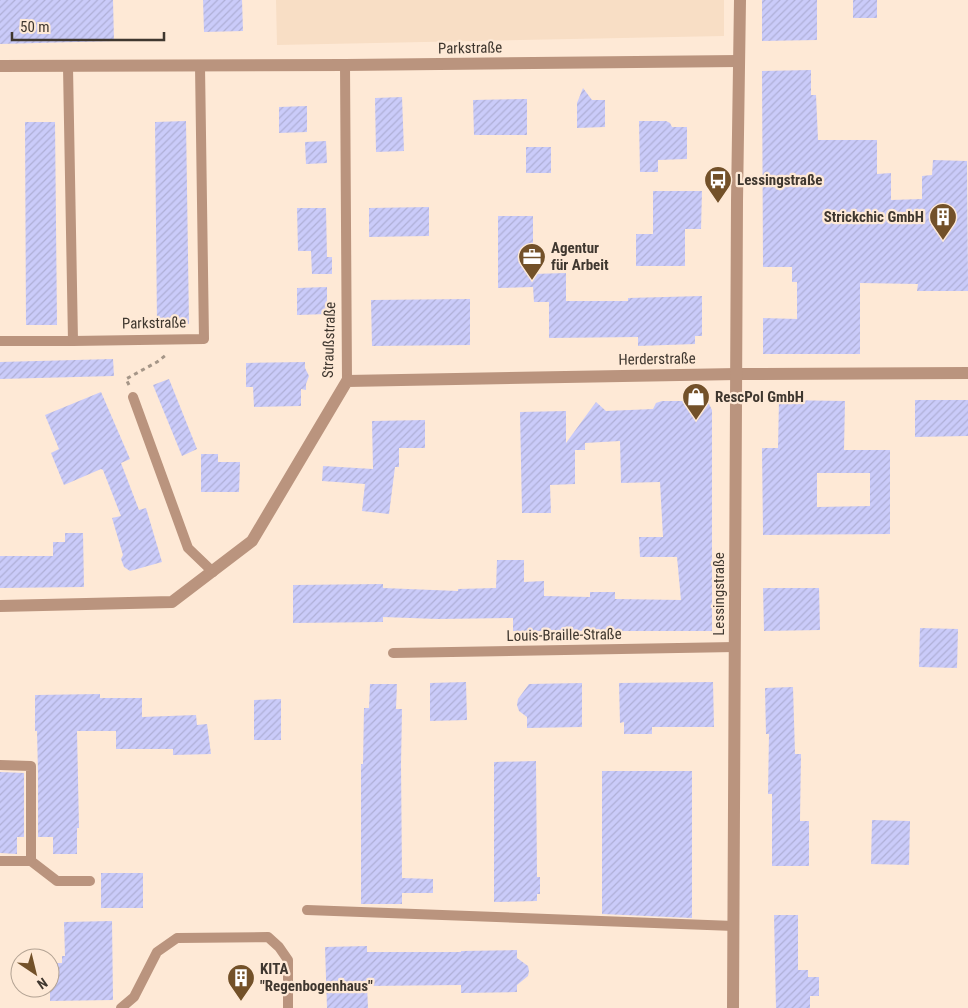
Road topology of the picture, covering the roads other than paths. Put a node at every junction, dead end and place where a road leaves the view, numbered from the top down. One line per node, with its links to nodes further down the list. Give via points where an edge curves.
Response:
1 (740, 0): 2 (street, Lessingstraße)
2 (739, 60): 5 (street, Parkstraße); 10 (street, Lessingstraße)
3 (0, 66): 6 (street, Parkstraße)
4 (200, 66): 5 (street, Parkstraße); 6 (street, Parkstraße); 8 (lane, Parkstraße, via 204,339)
5 (345, 66): 11 (lane, Straußstraße)
6 (68, 67): 8 (lane)
7 (0, 341): 8 (lane, Parkstraße)
8 (73, 341)
9 (968, 373): 10 (street, Herderstraße)
10 (737, 374): 11 (street, Herderstraße); 15 (street, Lessingstraße)
11 (347, 381): 13 (street, Straußstraße, via 252,541)
12 (133, 397): 13 (lane, via 188,548)
13 (213, 572): 14 (street, Straußstraße, via 172,602)
14 (0, 606)
15 (735, 647): 16 (lane, Louis-Braille-Straße); 22 (street, Lessingstraße)
16 (393, 653)
17 (0, 765): 19 (lane, via 31,766)
18 (0, 861): 19 (lane)
19 (31, 861): 20 (lane, via 57,881)
20 (90, 881)
21 (307, 910): 22 (lane)
22 (734, 926): 25 (street, Lessingstraße)
23 (121, 1008): 24 (lane, via 134,997 157,952 177,938 268,938 288,960)
24 (288, 1008)
25 (734, 1008)

